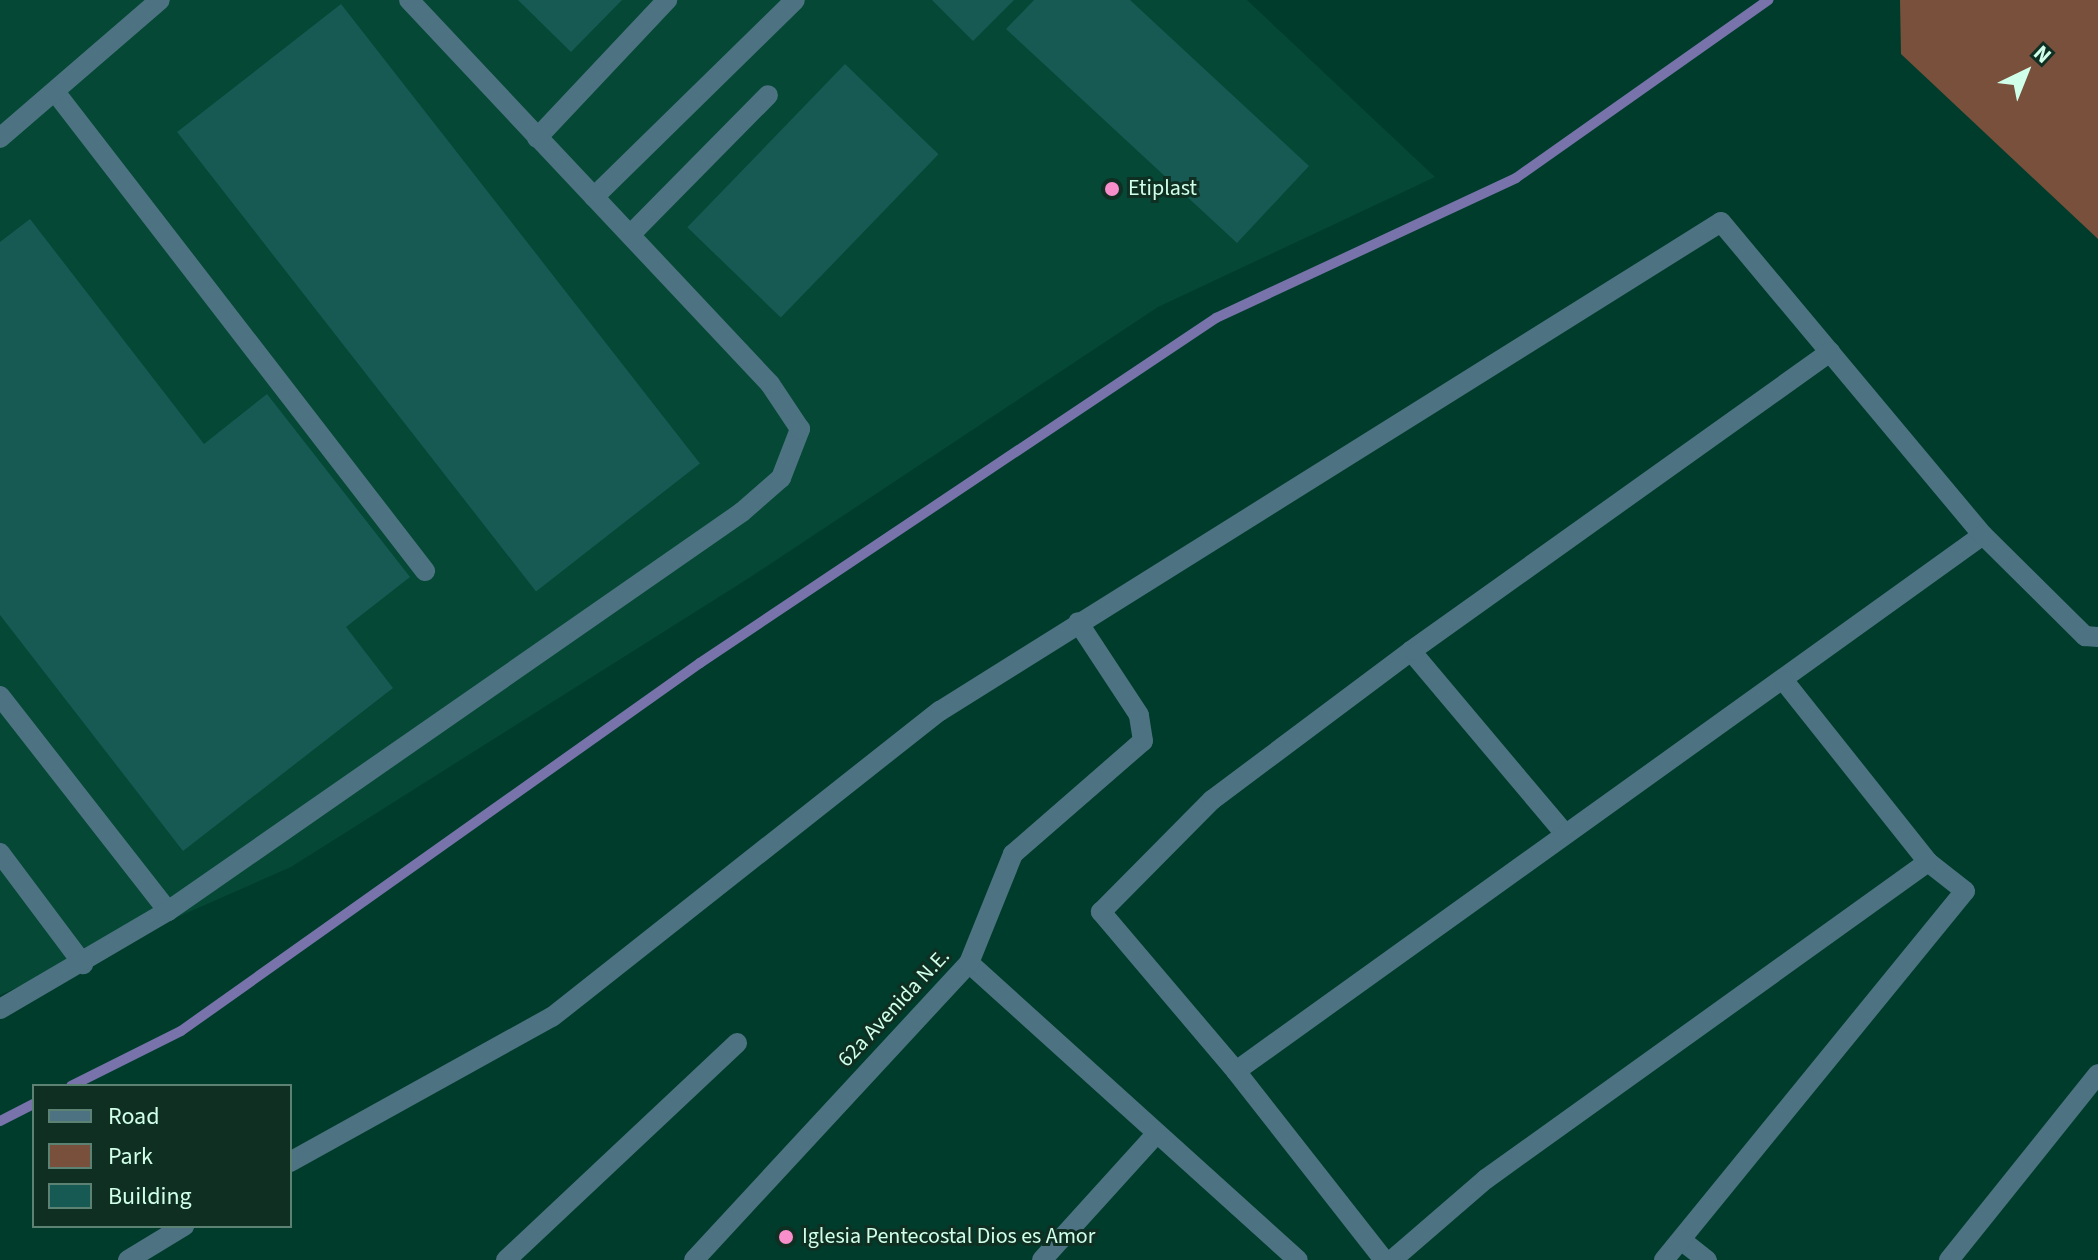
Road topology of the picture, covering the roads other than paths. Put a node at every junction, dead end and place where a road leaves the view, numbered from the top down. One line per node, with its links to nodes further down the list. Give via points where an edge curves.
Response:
1 (160, 0): 5 (street)
2 (409, 0): 8 (street)
3 (667, 0): 8 (street)
4 (795, 0): 9 (street)
5 (56, 93): 7 (street); 13 (street)
6 (768, 95): 10 (street)
7 (0, 138)
8 (537, 138): 9 (street)
9 (594, 197): 10 (street)
10 (631, 234): 22 (street, via 770,384 800,429 781,478 742,512)
11 (1830, 352): 12 (street); 14 (street, via 1721,222); 16 (street)
12 (1983, 535): 15 (street, via 2085,636); 17 (street)
13 (425, 571)
14 (1078, 622): 23 (street, 62a Avenida N.E., via 1139,715 1143,741 1013,854); 30 (street, via 940,711 552,1017)
15 (2098, 637)
16 (1411, 651): 19 (street); 27 (street, via 1212,800 1101,912)
17 (1784, 681): 19 (street); 21 (street)
18 (0, 696): 22 (street)
19 (1565, 834): 27 (street)
20 (0, 853): 24 (street)
21 (1928, 862): 32 (street, via 1965,891); 39 (street, via 1486,1179)
22 (168, 911): 24 (street)
23 (969, 963): 29 (street); 35 (street, 62a Avenida N.E.)
24 (83, 964): 25 (street)
25 (0, 1009)
26 (737, 1043): 34 (street)
27 (1236, 1071): 38 (street)
28 (2098, 1074): 42 (street)
29 (1157, 1133): 36 (street); 37 (street)
30 (292, 1161)
31 (181, 1228): 33 (street)
32 (1681, 1240): 40 (street); 41 (street)
33 (128, 1260)
34 (506, 1260)
35 (694, 1260)
36 (1042, 1260)
37 (1298, 1260)
38 (1384, 1260)
39 (1392, 1260)
40 (1664, 1260)
41 (1707, 1260)
42 (1949, 1260)

